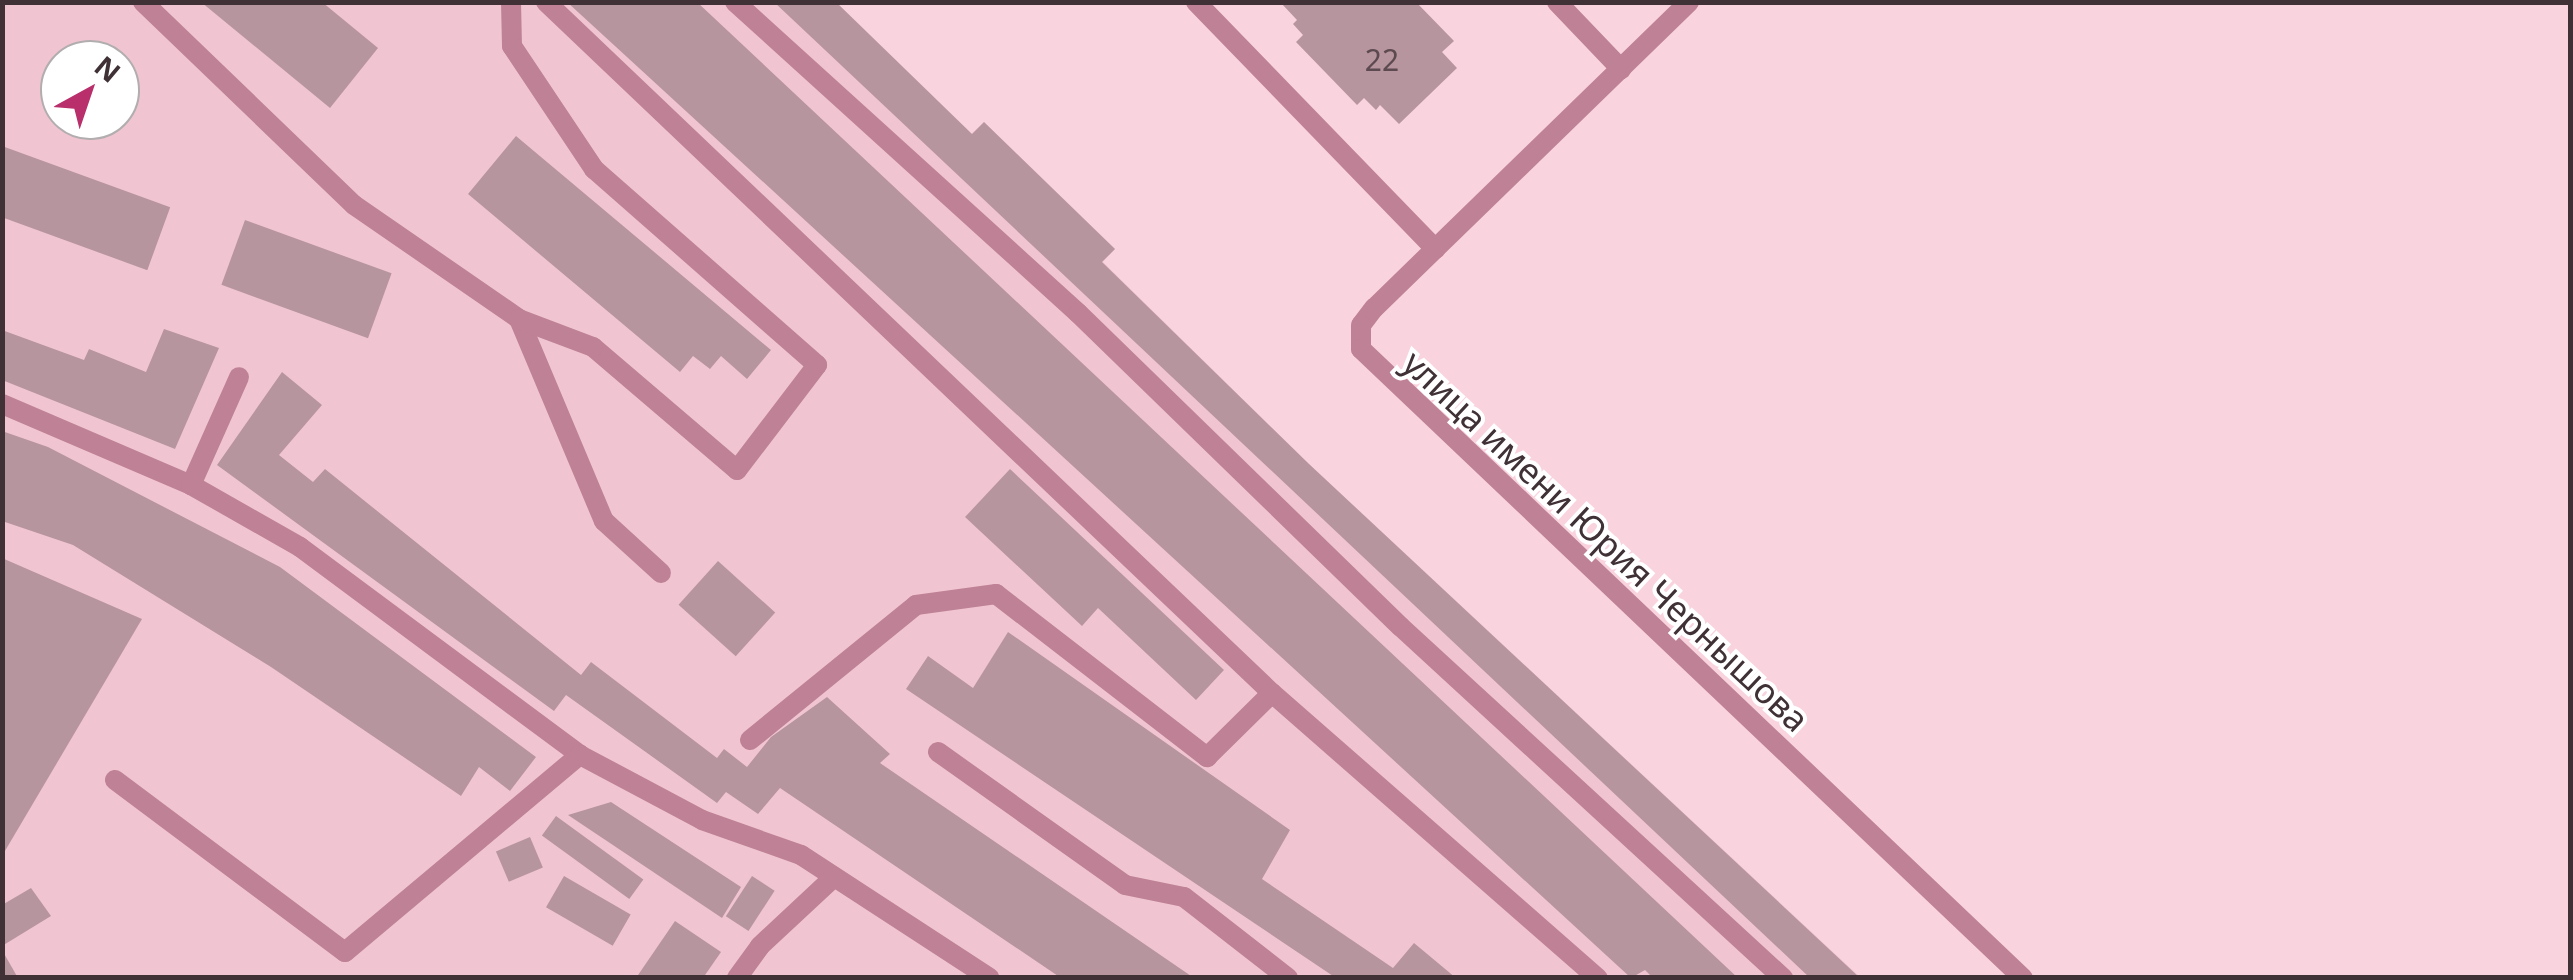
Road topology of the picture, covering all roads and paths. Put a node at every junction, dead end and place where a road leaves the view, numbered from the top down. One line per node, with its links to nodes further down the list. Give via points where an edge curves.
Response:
1 (143, 2): 10 (street, via 354,205)
2 (511, 2): 10 (street, via 512,46 594,169 817,364 737,470 593,347)
3 (546, 2): 15 (street)
4 (735, 2): 25 (street, via 1078,313 1401,627)
5 (1196, 2): 9 (street)
6 (1556, 2): 8 (street)
7 (1689, 2): 8 (street, улица имени Юрия Чернышова)
8 (1621, 69): 9 (street, улица имени Юрия Чернышова)
9 (1434, 248): 26 (street, улица имени Юрия Чернышова, via 1360,325 1360,350 1376,370)
10 (519, 319): 14 (street, via 604,522)
11 (239, 377): 13 (street)
12 (2, 404): 13 (street)
13 (190, 485): 18 (street, via 300,548)
14 (661, 574)
15 (1272, 692): 16 (street, via 1207,756 996,594 916,604); 24 (street)
16 (750, 740)
17 (938, 752): 23 (street, via 1125,885 1184,897)
18 (580, 756): 19 (street, via 345,952); 20 (street, via 702,820 801,855)
19 (115, 780)
20 (834, 876): 21 (street, via 760,946); 22 (street)
21 (737, 978)
22 (990, 978)
23 (1288, 978)
24 (1598, 978)
25 (1783, 978)
26 (2023, 978)

